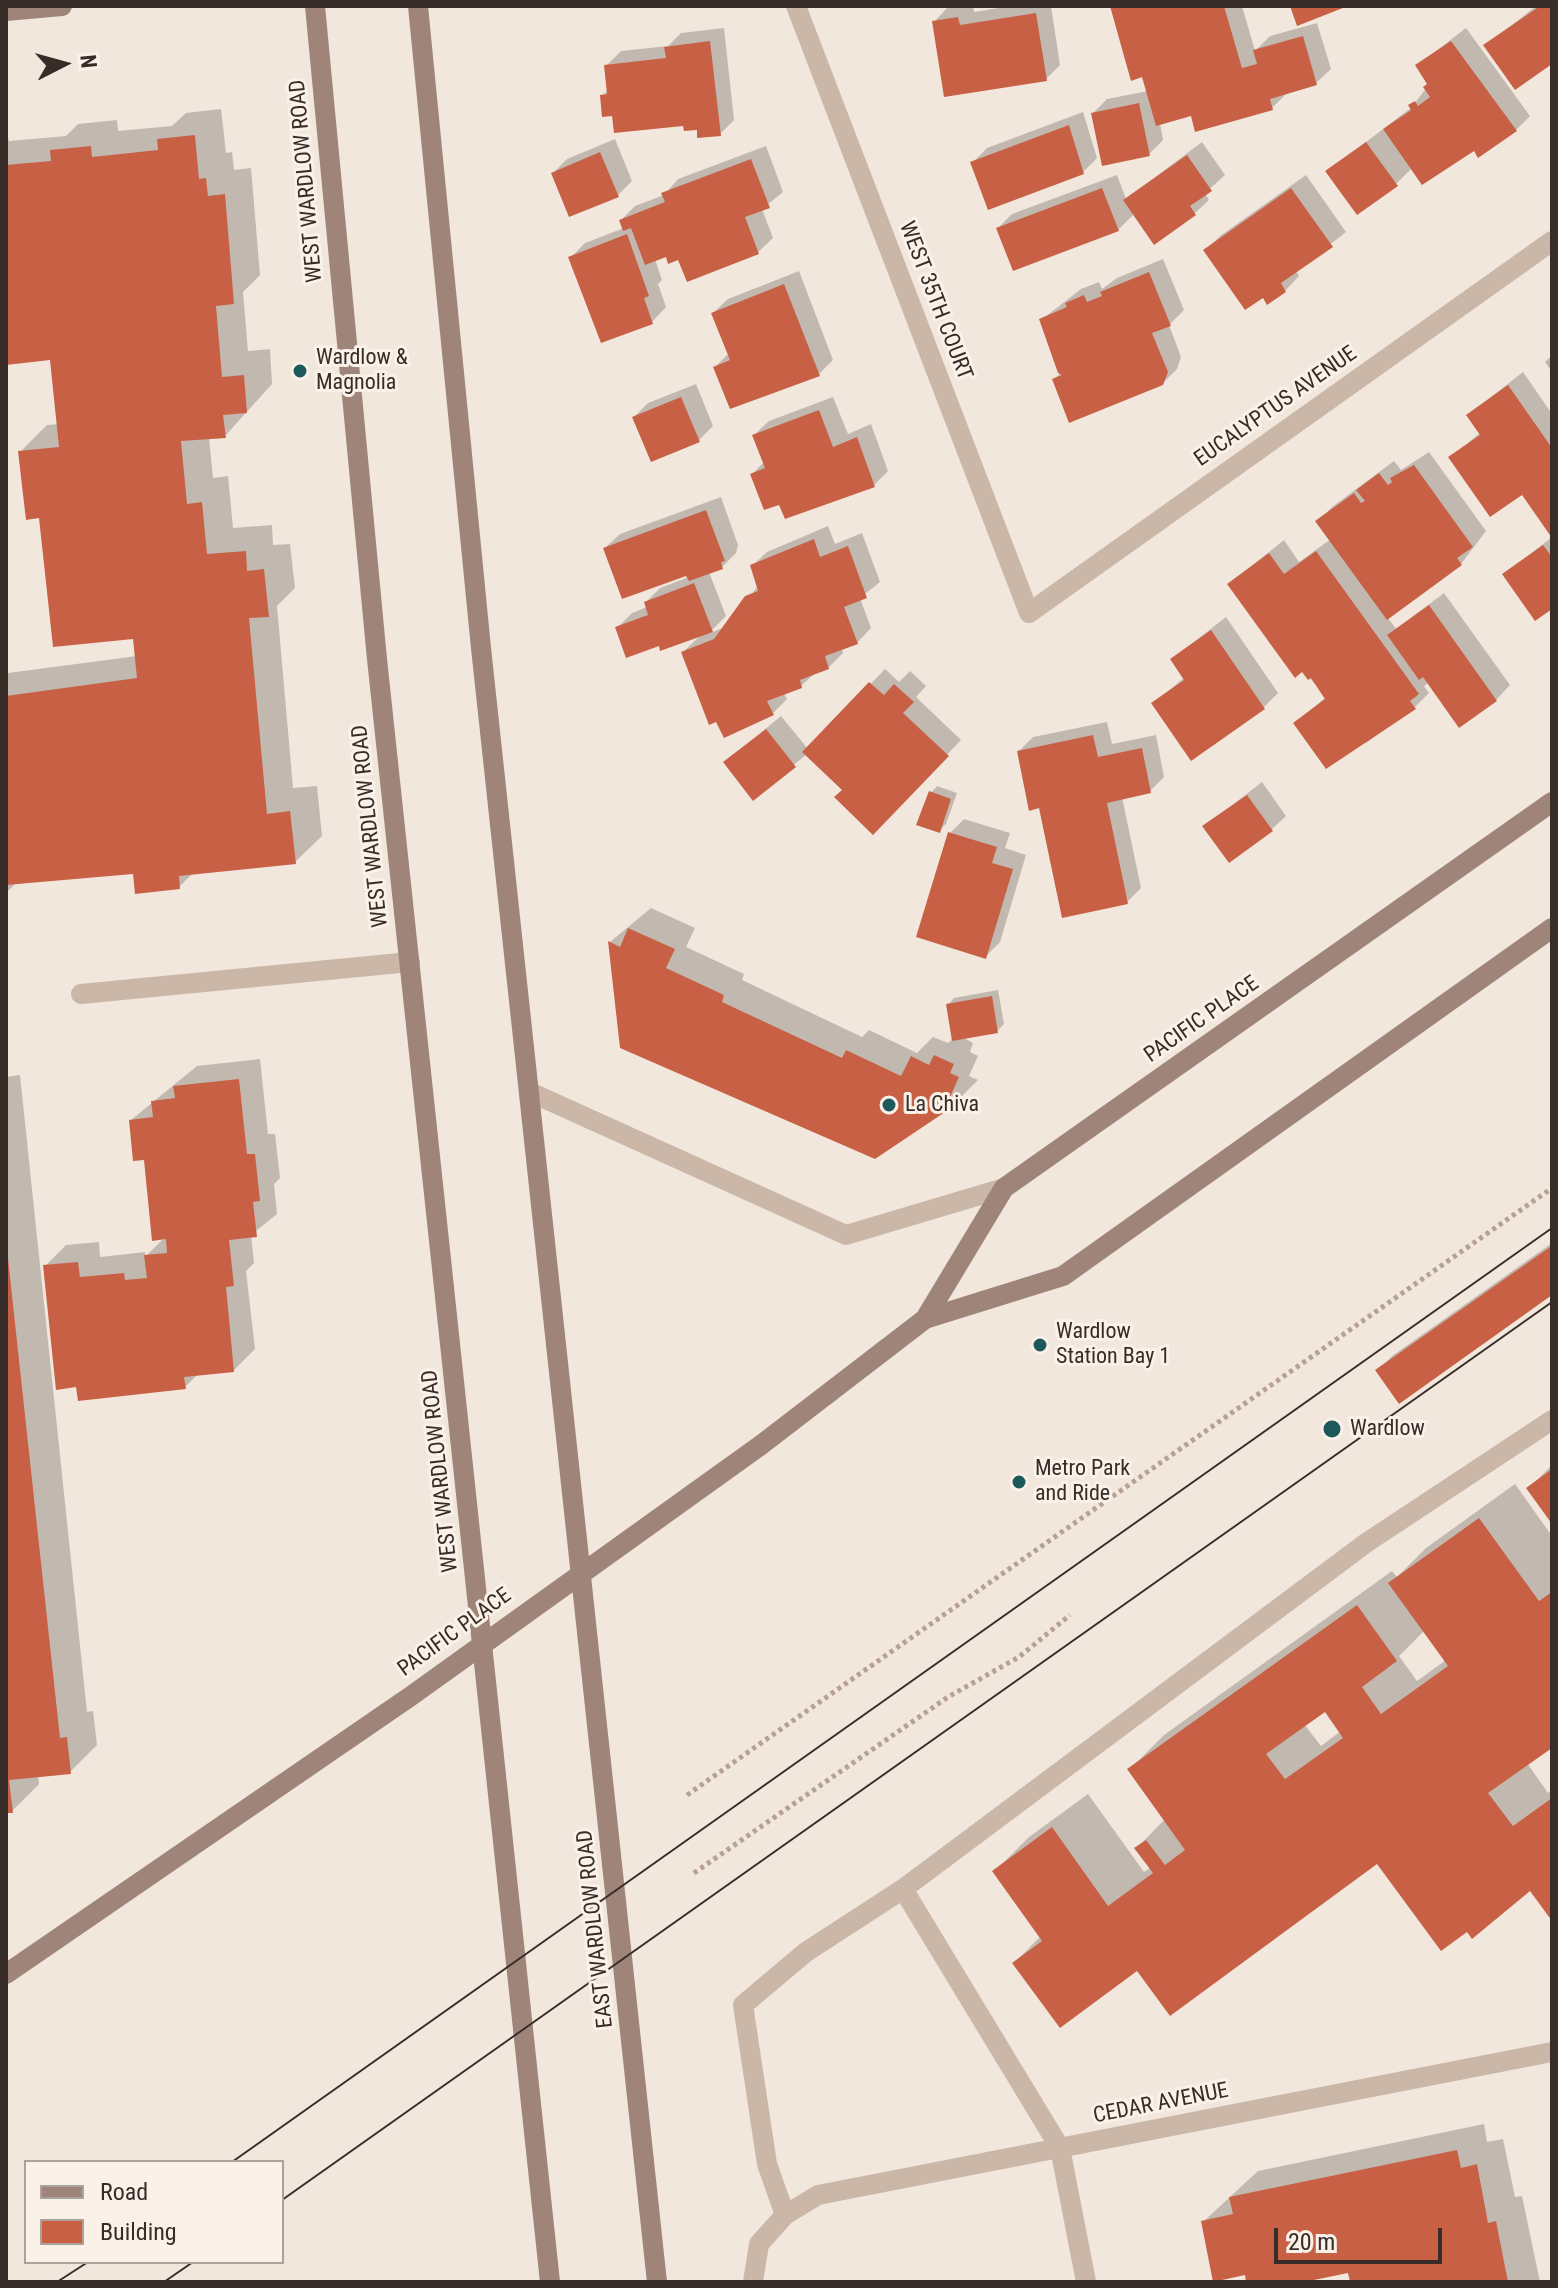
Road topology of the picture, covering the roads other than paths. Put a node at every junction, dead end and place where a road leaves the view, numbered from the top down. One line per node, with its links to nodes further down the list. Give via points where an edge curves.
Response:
1 (62, 6): 5 (main road)
2 (315, 6): 10 (main road, WEST WARDLOW ROAD)
3 (418, 6): 12 (main road)
4 (796, 6): 7 (street, WEST 35TH COURT)
5 (6, 11)
6 (1552, 241): 7 (street, EUCALYPTUS AVENUE)
7 (1029, 613)
8 (1552, 802): 13 (main road, PACIFIC PLACE)
9 (1552, 928): 14 (main road, PACIFIC PLACE, via 1063,1276)
10 (410, 962): 11 (street); 17 (main road, WEST WARDLOW ROAD)
11 (81, 994)
12 (530, 1092): 13 (street, via 846,1235); 16 (main road)
13 (1004, 1188): 14 (main road, PACIFIC PLACE)
14 (925, 1319): 16 (main road, PACIFIC PLACE, via 761,1445)
15 (1552, 1420): 18 (street, via 1366,1543)
16 (581, 1572): 17 (main road, PACIFIC PLACE); 24 (main road, EAST WARDLOW ROAD)
17 (484, 1641): 19 (main road, PACIFIC PLACE); 23 (main road)
18 (903, 1889): 21 (street); 22 (street, via 806,1952 743,2005 767,2164)
19 (6, 1974)
20 (1552, 2052): 21 (street, CEDAR AVENUE)
21 (1060, 2148): 22 (street, CEDAR AVENUE, via 818,2195); 26 (street)
22 (785, 2215): 25 (street, CEDAR AVENUE, via 759,2244)
23 (550, 2282)
24 (657, 2282)
25 (753, 2282)
26 (1086, 2282)

